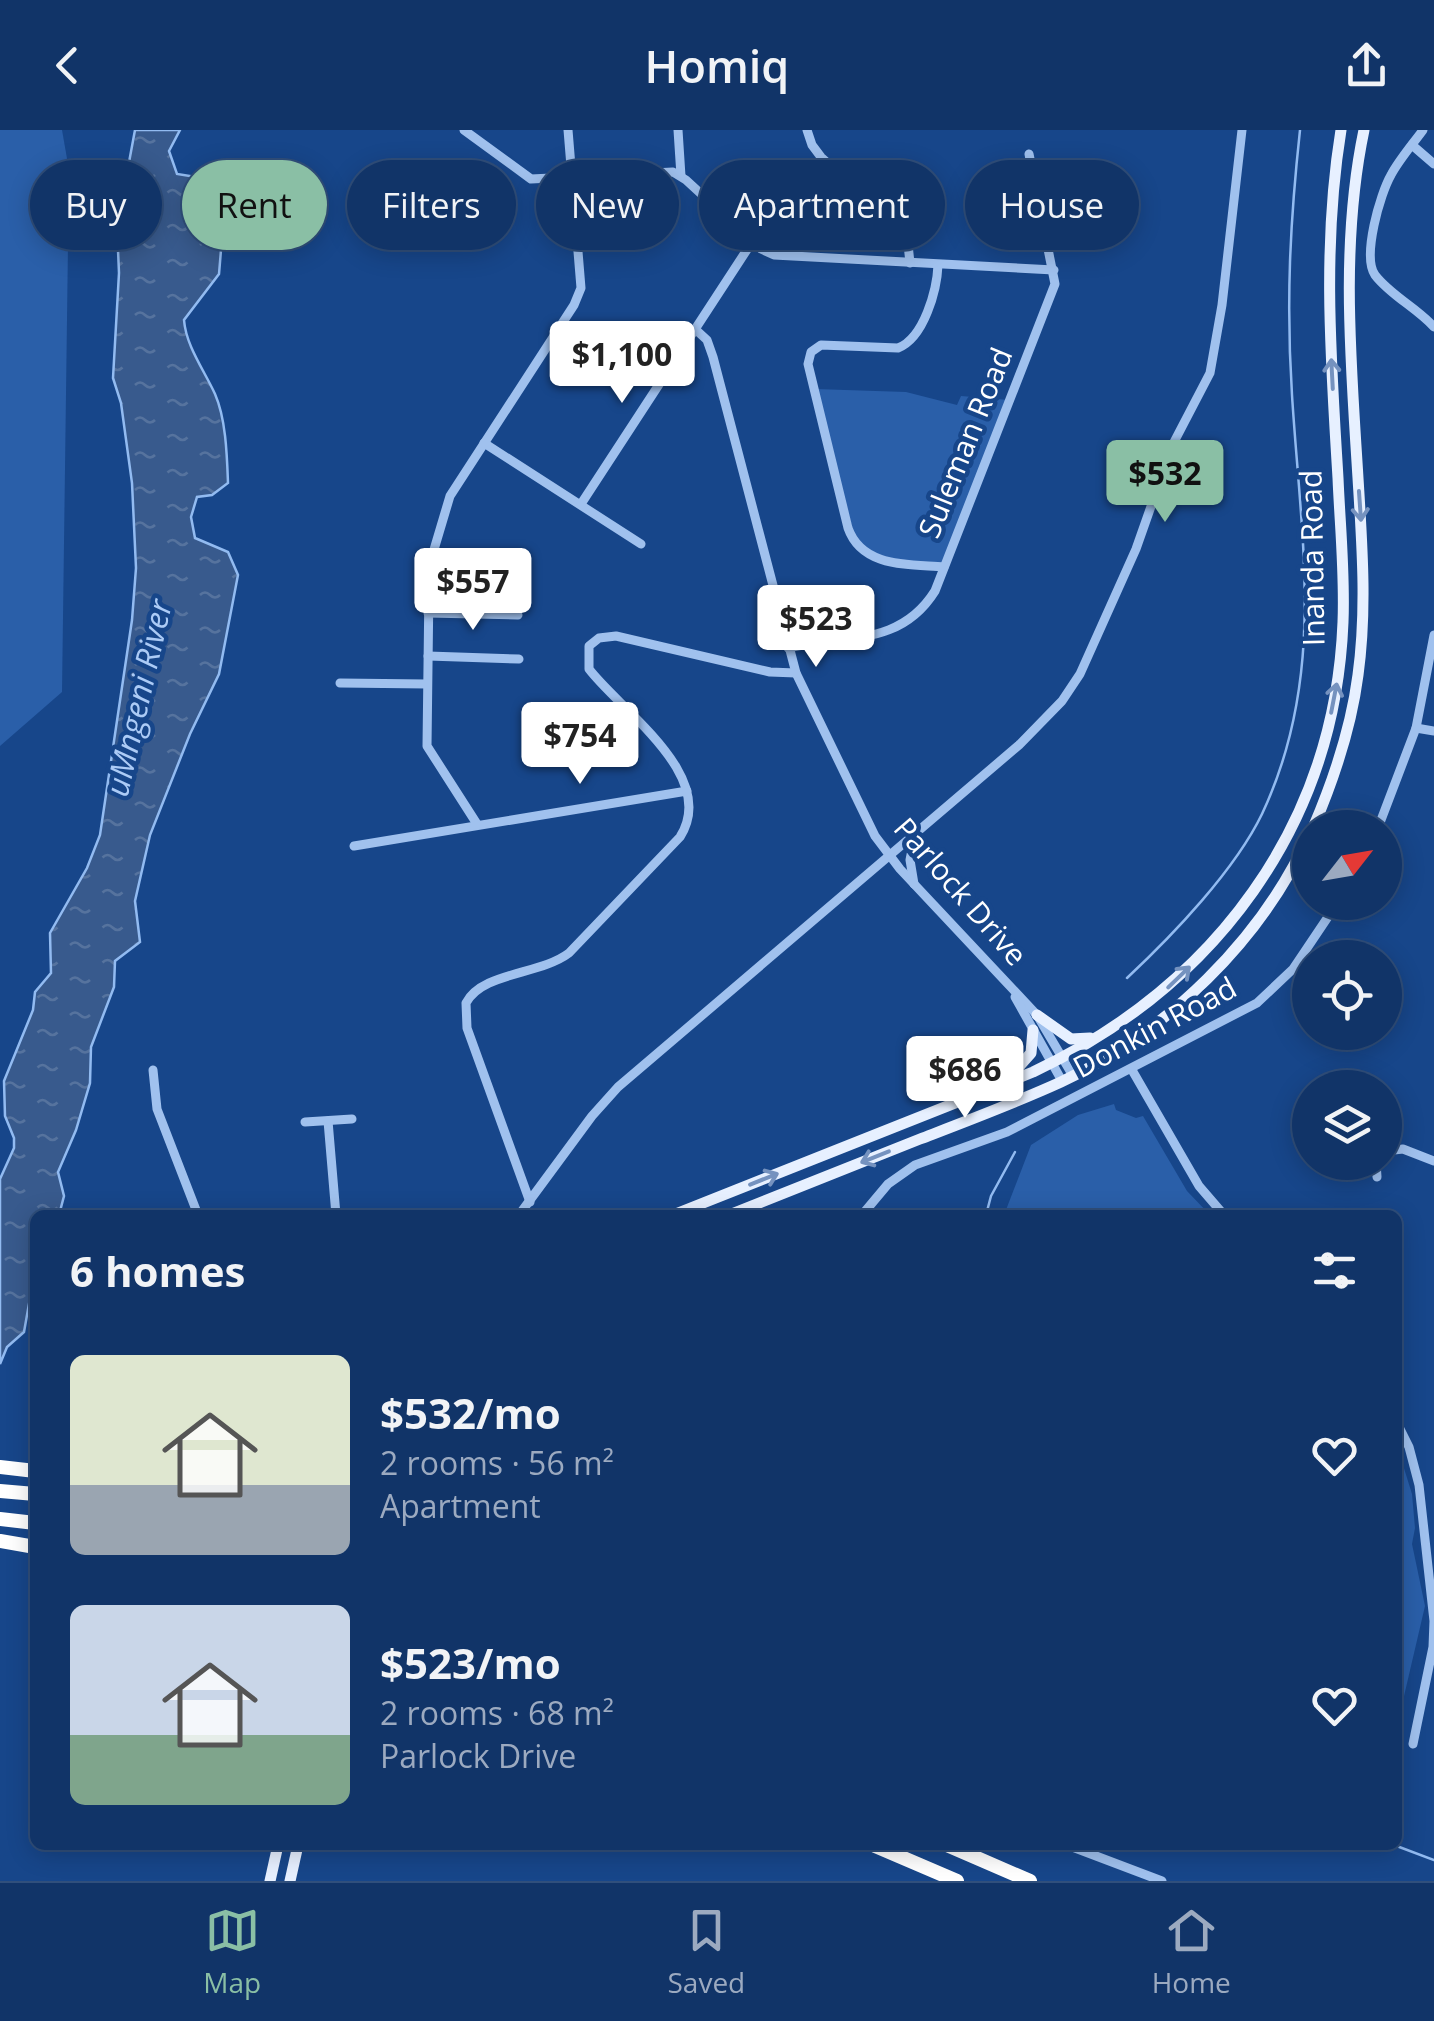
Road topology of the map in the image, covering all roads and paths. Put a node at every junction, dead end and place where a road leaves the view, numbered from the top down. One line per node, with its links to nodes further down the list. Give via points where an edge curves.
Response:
1 (464, 130): 14 (street)
2 (568, 130): 11 (street)
3 (678, 130): 13 (street)
4 (807, 130): 19 (street, via 817,152 906,235)
5 (1242, 130): 43 (street, via 1213,365 1173,444 1090,652 1046,719)
6 (1341, 130): 52 (main road, Inanda Road, one-way to 6, via 1168,988 1250,898 1304,799 1329,726 1343,620 1328,316)
7 (1364, 130): 40 (main road, Inanda Road, one-way to 40, via 1348,330 1362,632 1353,710)
8 (1423, 130): 9 (street)
9 (1412, 145): 12 (street); 22 (street, via 1384,192 1370,264)
10 (1029, 154): 21 (street)
11 (571, 160)
12 (1434, 164)
13 (681, 176): 15 (street)
14 (536, 179)
15 (699, 193)
16 (578, 250): 24 (street, via 581,288 574,305)
17 (747, 250): 23 (street)
18 (764, 250): 19 (street)
19 (910, 264): 20 (street)
20 (938, 265): 21 (street); 27 (street, via 910,342 898,348 822,345 808,364 855,544 886,562)
21 (1054, 270): 27 (street, Suleman Road, via 1054,289)
22 (1434, 327)
23 (695, 329): 25 (street); 31 (street, Parlock Drive, via 714,357)
24 (484, 443): 25 (street); 28 (street, via 450,496 433,553)
25 (582, 504): 26 (street)
26 (642, 544)
27 (944, 567): 31 (street, Suleman Road, via 928,602 888,633)
28 (428, 613): 29 (street); 32 (street)
29 (518, 614)
30 (1434, 635): 37 (street)
31 (788, 648): 34 (street, Parlock Drive)
32 (428, 656): 33 (street); 36 (street)
33 (519, 659)
34 (796, 673): 39 (street, via 616,636 593,642 588,669 670,756); 45 (street, Parlock Drive)
35 (340, 684): 36 (street)
36 (427, 684): 42 (street, via 427,746)
37 (1416, 728): 38 (street); 41 (street)
38 (1434, 732)
39 (686, 791): 42 (street); 63 (street, via 688,818 680,837 569,953 548,967 480,986 466,1003 467,1028)
40 (1319, 810)
41 (1385, 810)
42 (478, 824): 44 (street)
43 (915, 832): 45 (street); 47 (street)
44 (354, 846)
45 (888, 856): 47 (street, Parlock Drive); 63 (street, via 618,1087)
46 (1292, 866): 56 (main road, Inanda Road, via 1222,963 1190,994)
47 (914, 884): 49 (street, Parlock Drive)
48 (1326, 920): 55 (street, Donkin Road, via 1272,992)
49 (1010, 990): 50 (street, Parlock Drive); 51 (street, Parlock Drive)
50 (1037, 1015): 52 (main road, via 1071,1040); 53 (street, Parlock Drive)
51 (1032, 1030): 53 (street, Parlock Drive); 57 (main road, via 1026,1062)
52 (1102, 1035): 53 (main road, Inanda Road)
53 (1058, 1060): 56 (street, Parlock Drive); 57 (main road, Inanda Road)
54 (153, 1070): 64 (street, via 158,1109)
55 (1132, 1070): 69 (street, Donkin Road, via 1007,1132 915,1165); 70 (street)
56 (1068, 1079): 68 (main road, Inanda Road, one-way to 68)
57 (1002, 1084): 67 (main road, Inanda Road, one-way to 57)
58 (352, 1119): 59 (street)
59 (328, 1121): 60 (street); 65 (street)
60 (305, 1122)
61 (1402, 1150): 62 (street)
62 (1434, 1162)
63 (530, 1202): 66 (street)
64 (196, 1210)
65 (336, 1210)
66 (523, 1210)
67 (686, 1210)
68 (740, 1210)
69 (866, 1210)
70 (1220, 1210)
71 (1402, 1433): 80 (street, via 1419,1485 1434,1622)
72 (0, 1467): 73 (highway)
73 (30, 1471)
74 (0, 1490): 75 (highway)
75 (30, 1493)
76 (0, 1519): 77 (highway)
77 (30, 1522)
78 (0, 1541): 79 (highway)
79 (30, 1545)
80 (1413, 1744)
81 (277, 1850): 86 (main road)
82 (297, 1850): 87 (main road)
83 (885, 1850): 88 (highway)
84 (959, 1850): 89 (highway)
85 (1080, 1850): 90 (street)
86 (270, 1881)
87 (290, 1881)
88 (957, 1881)
89 (1030, 1881)
90 (1162, 1881)

